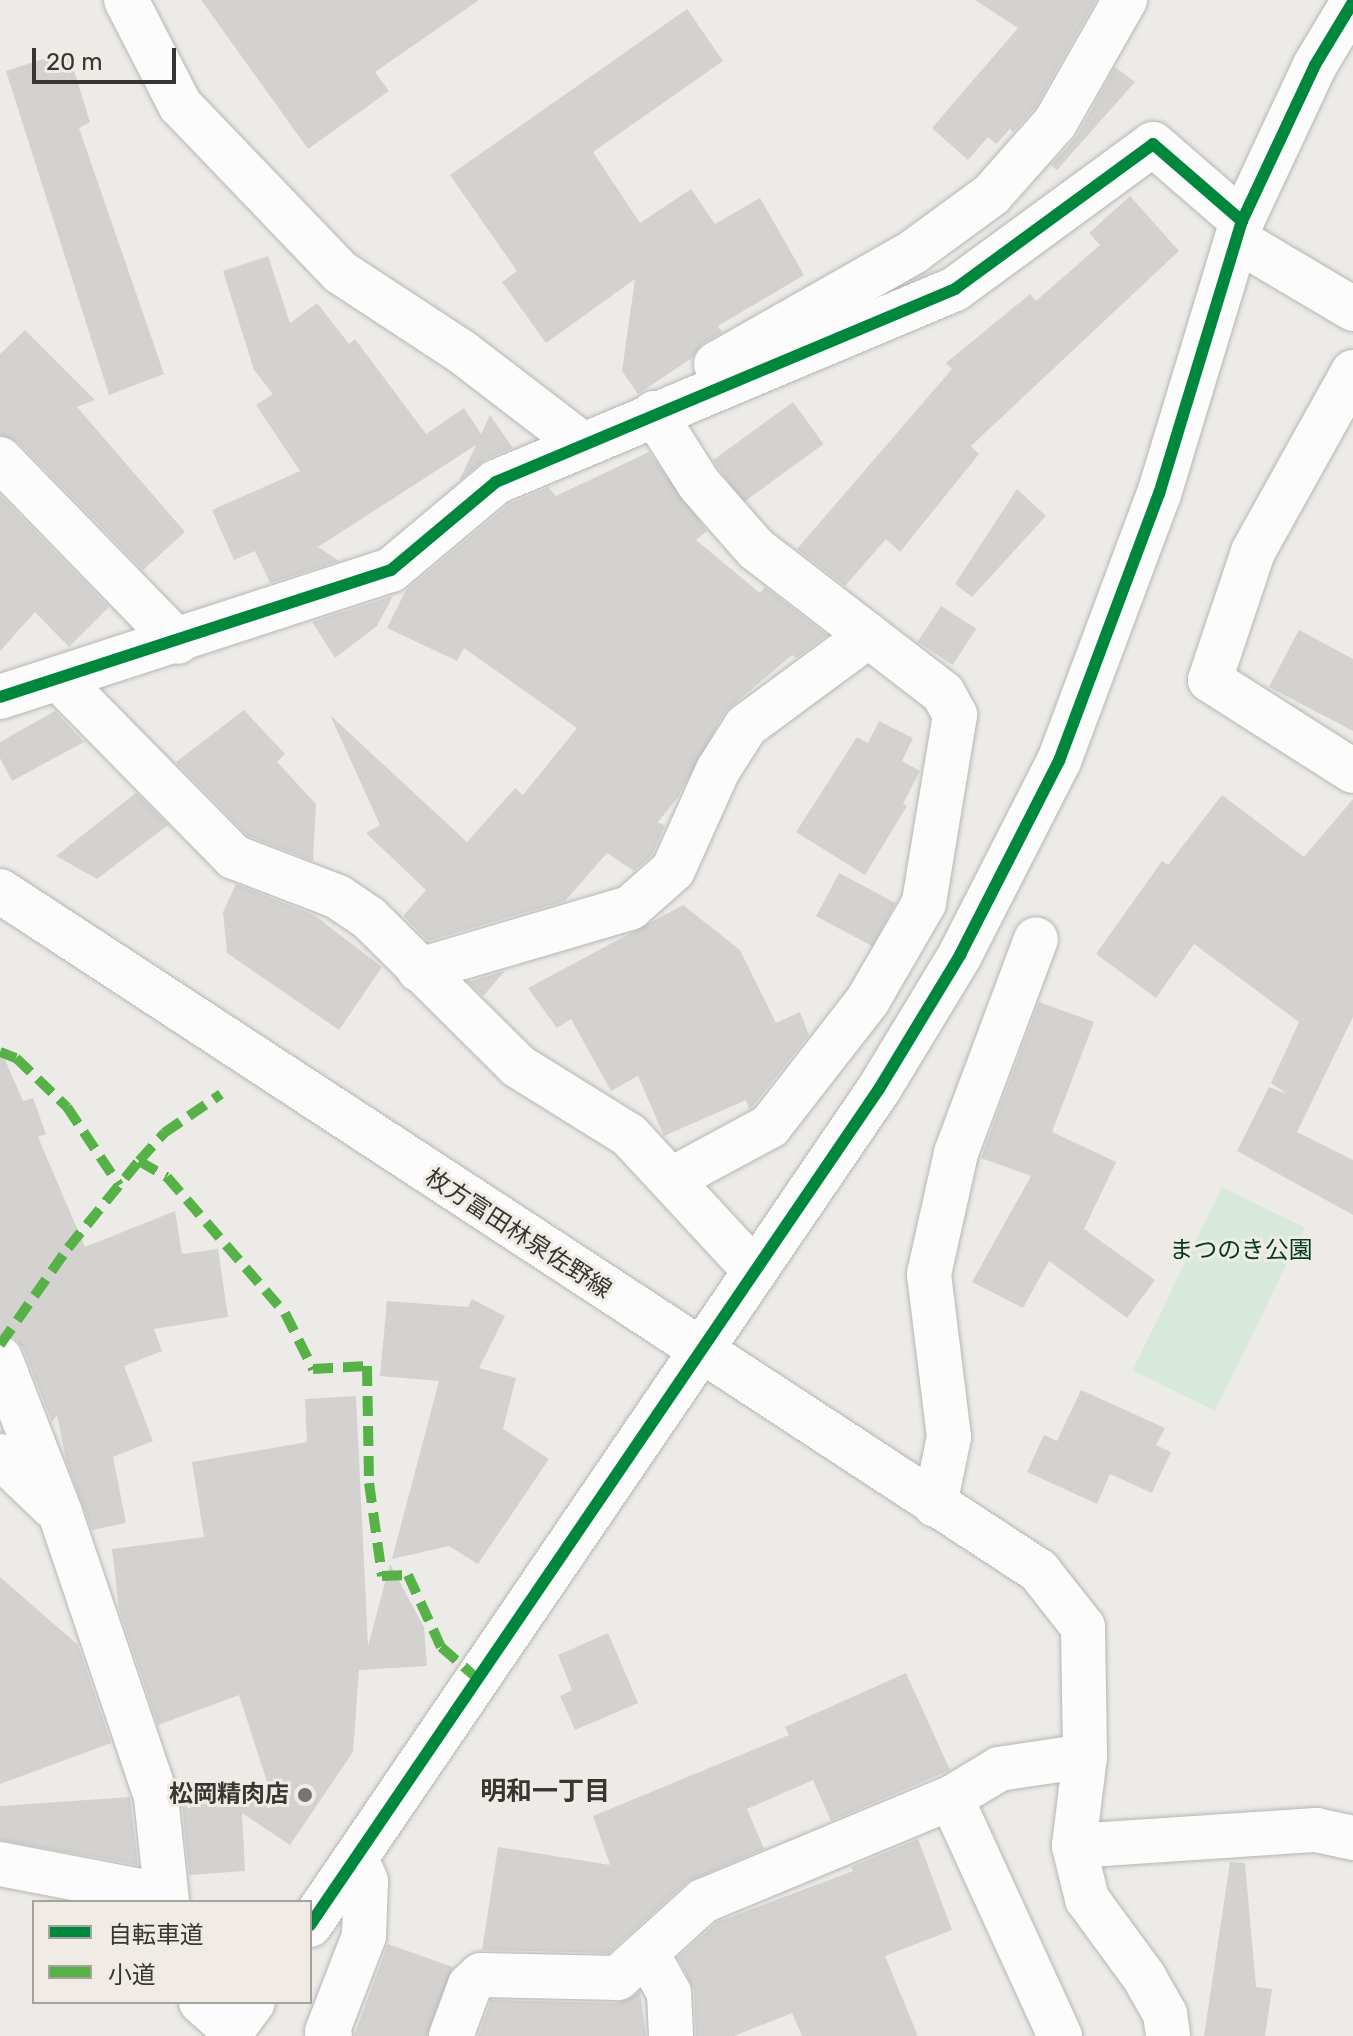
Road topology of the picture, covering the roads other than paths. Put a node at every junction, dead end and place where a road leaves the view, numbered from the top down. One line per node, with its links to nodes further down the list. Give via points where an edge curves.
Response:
1 (126, 0): 9 (street, via 180,105 340,272 462,352)
2 (1125, 0): 8 (street, via 1055,123 991,195 913,252 727,354)
3 (1353, 2): 4 (street)
4 (1340, 58): 5 (street)
5 (1240, 230): 6 (street); 8 (street, via 1153,144 955,289); 20 (street, via 1159,494 1059,761 960,955 879,1089)
6 (1353, 309)
7 (1353, 372): 15 (street, via 1253,552 1210,680)
8 (662, 409): 9 (street); 11 (street, via 699,484 756,549)
9 (582, 444): 12 (street, via 496,482 391,570)
10 (0, 459): 12 (street)
11 (868, 636): 18 (street, via 746,726 718,770 673,870 630,908); 19 (street, via 943,693 955,715 924,903 868,1000 770,1126)
12 (178, 642): 13 (street)
13 (59, 679): 14 (street); 18 (street, via 234,857 338,897 369,918)
14 (0, 697)
15 (1353, 771)
16 (0, 891): 21 (street, 枚方富田林泉佐野線)
17 (1036, 939): 24 (street, via 956,1153 929,1274 949,1437)
18 (419, 970): 19 (street, via 518,1066 629,1135)
19 (672, 1179): 20 (street)
20 (755, 1271): 21 (street)
21 (700, 1354): 24 (street, 枚方富田林泉佐野線); 30 (street)
22 (0, 1358): 25 (street)
23 (0, 1456): 25 (street)
24 (935, 1505): 26 (street, 枚方富田林泉佐野線, via 1039,1571 1083,1627)
25 (60, 1513): 32 (street, via 156,1797)
26 (1085, 1756): 27 (street, via 999,1769); 29 (street, 枚方富田林泉佐野線)
27 (951, 1798): 34 (street, via 703,1901); 38 (street)
28 (1353, 1838): 29 (street, via 1316,1830)
29 (1074, 1846): 39 (street, via 1087,1899 1144,1977 1165,2014)
30 (357, 1861): 33 (street); 35 (street, via 366,1881 364,1936 327,2032)
31 (0, 1864): 32 (street)
32 (167, 1899)
33 (312, 1922)
34 (648, 1955): 36 (street, via 618,1978 481,1975 470,1985); 37 (street, via 669,1993)
35 (330, 2036)
36 (451, 2036)
37 (671, 2036)
38 (1060, 2036)
39 (1168, 2036)

